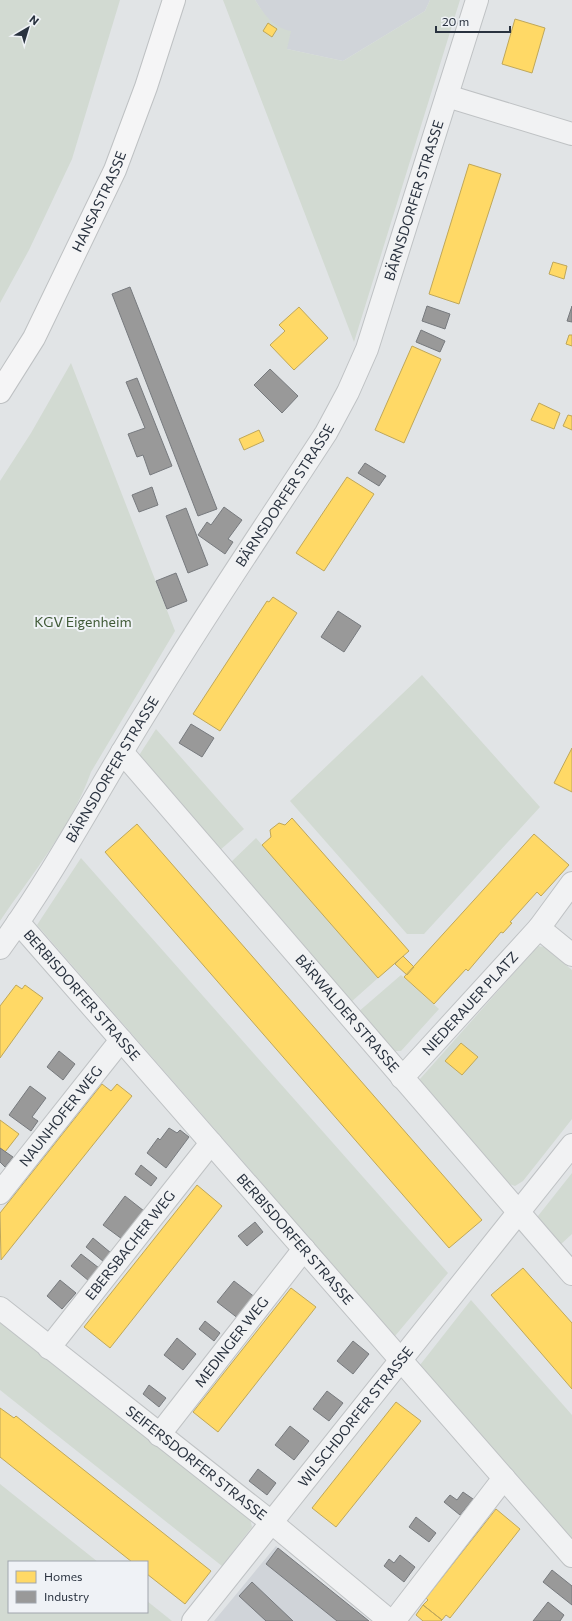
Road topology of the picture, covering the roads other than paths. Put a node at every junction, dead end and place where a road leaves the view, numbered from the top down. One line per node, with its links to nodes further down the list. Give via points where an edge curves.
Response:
1 (174, 0): 5 (main road, HANSASTRASSE, via 146,87 115,170 34,338)
2 (476, 0): 3 (street, BÄRNSDORFER STRASSE)
3 (447, 96): 4 (street); 6 (street, BÄRNSDORFER STRASSE, via 367,349 348,392 326,433 150,704)
4 (572, 134)
5 (0, 392)
6 (122, 752): 8 (street, BÄRNSDORFER STRASSE); 13 (street, BÄRWALDER STRASSE)
7 (572, 883): 9 (street, NIEDERAUER PLATZ)
8 (18, 922): 10 (street, BÄRNSDORFER STRASSE); 12 (street, BERBISDORFER STRASSE)
9 (539, 928): 11 (street); 13 (street, NIEDERAUER PLATZ)
10 (0, 948)
11 (572, 955)
12 (121, 1040): 14 (street, BERBISDORFER STRASSE); 16 (street, NAUNHOFER WEG)
13 (402, 1078): 17 (street, BÄRWALDER STRASSE)
14 (211, 1143): 18 (street, BERBISDORFER STRASSE); 21 (street, EBERSBACHER WEG)
15 (572, 1145): 17 (street)
16 (0, 1193)
17 (518, 1213): 19 (street, BÄRWALDER STRASSE); 22 (street, WILSCHDORFER STRASSE)
18 (304, 1249): 22 (street, BERBISDORFER STRASSE); 23 (street, MEDINGER WEG)
19 (572, 1274)
20 (0, 1308): 21 (street, SEIFERSDORFER STRASSE)
21 (49, 1348): 23 (street, SEIFERSDORFER STRASSE)
22 (400, 1360): 24 (street, BERBISDORFER STRASSE); 25 (street, WILSCHDORFER STRASSE)
23 (159, 1435): 25 (street, SEIFERSDORFER STRASSE)
24 (504, 1478): 26 (street, BERBISDORFER STRASSE); 29 (street)
25 (271, 1522): 27 (street, WILSCHDORFER STRASSE); 28 (street, SEIFERSDORFER STRASSE)
26 (572, 1556)
27 (193, 1621)
28 (390, 1621)
29 (394, 1621)

